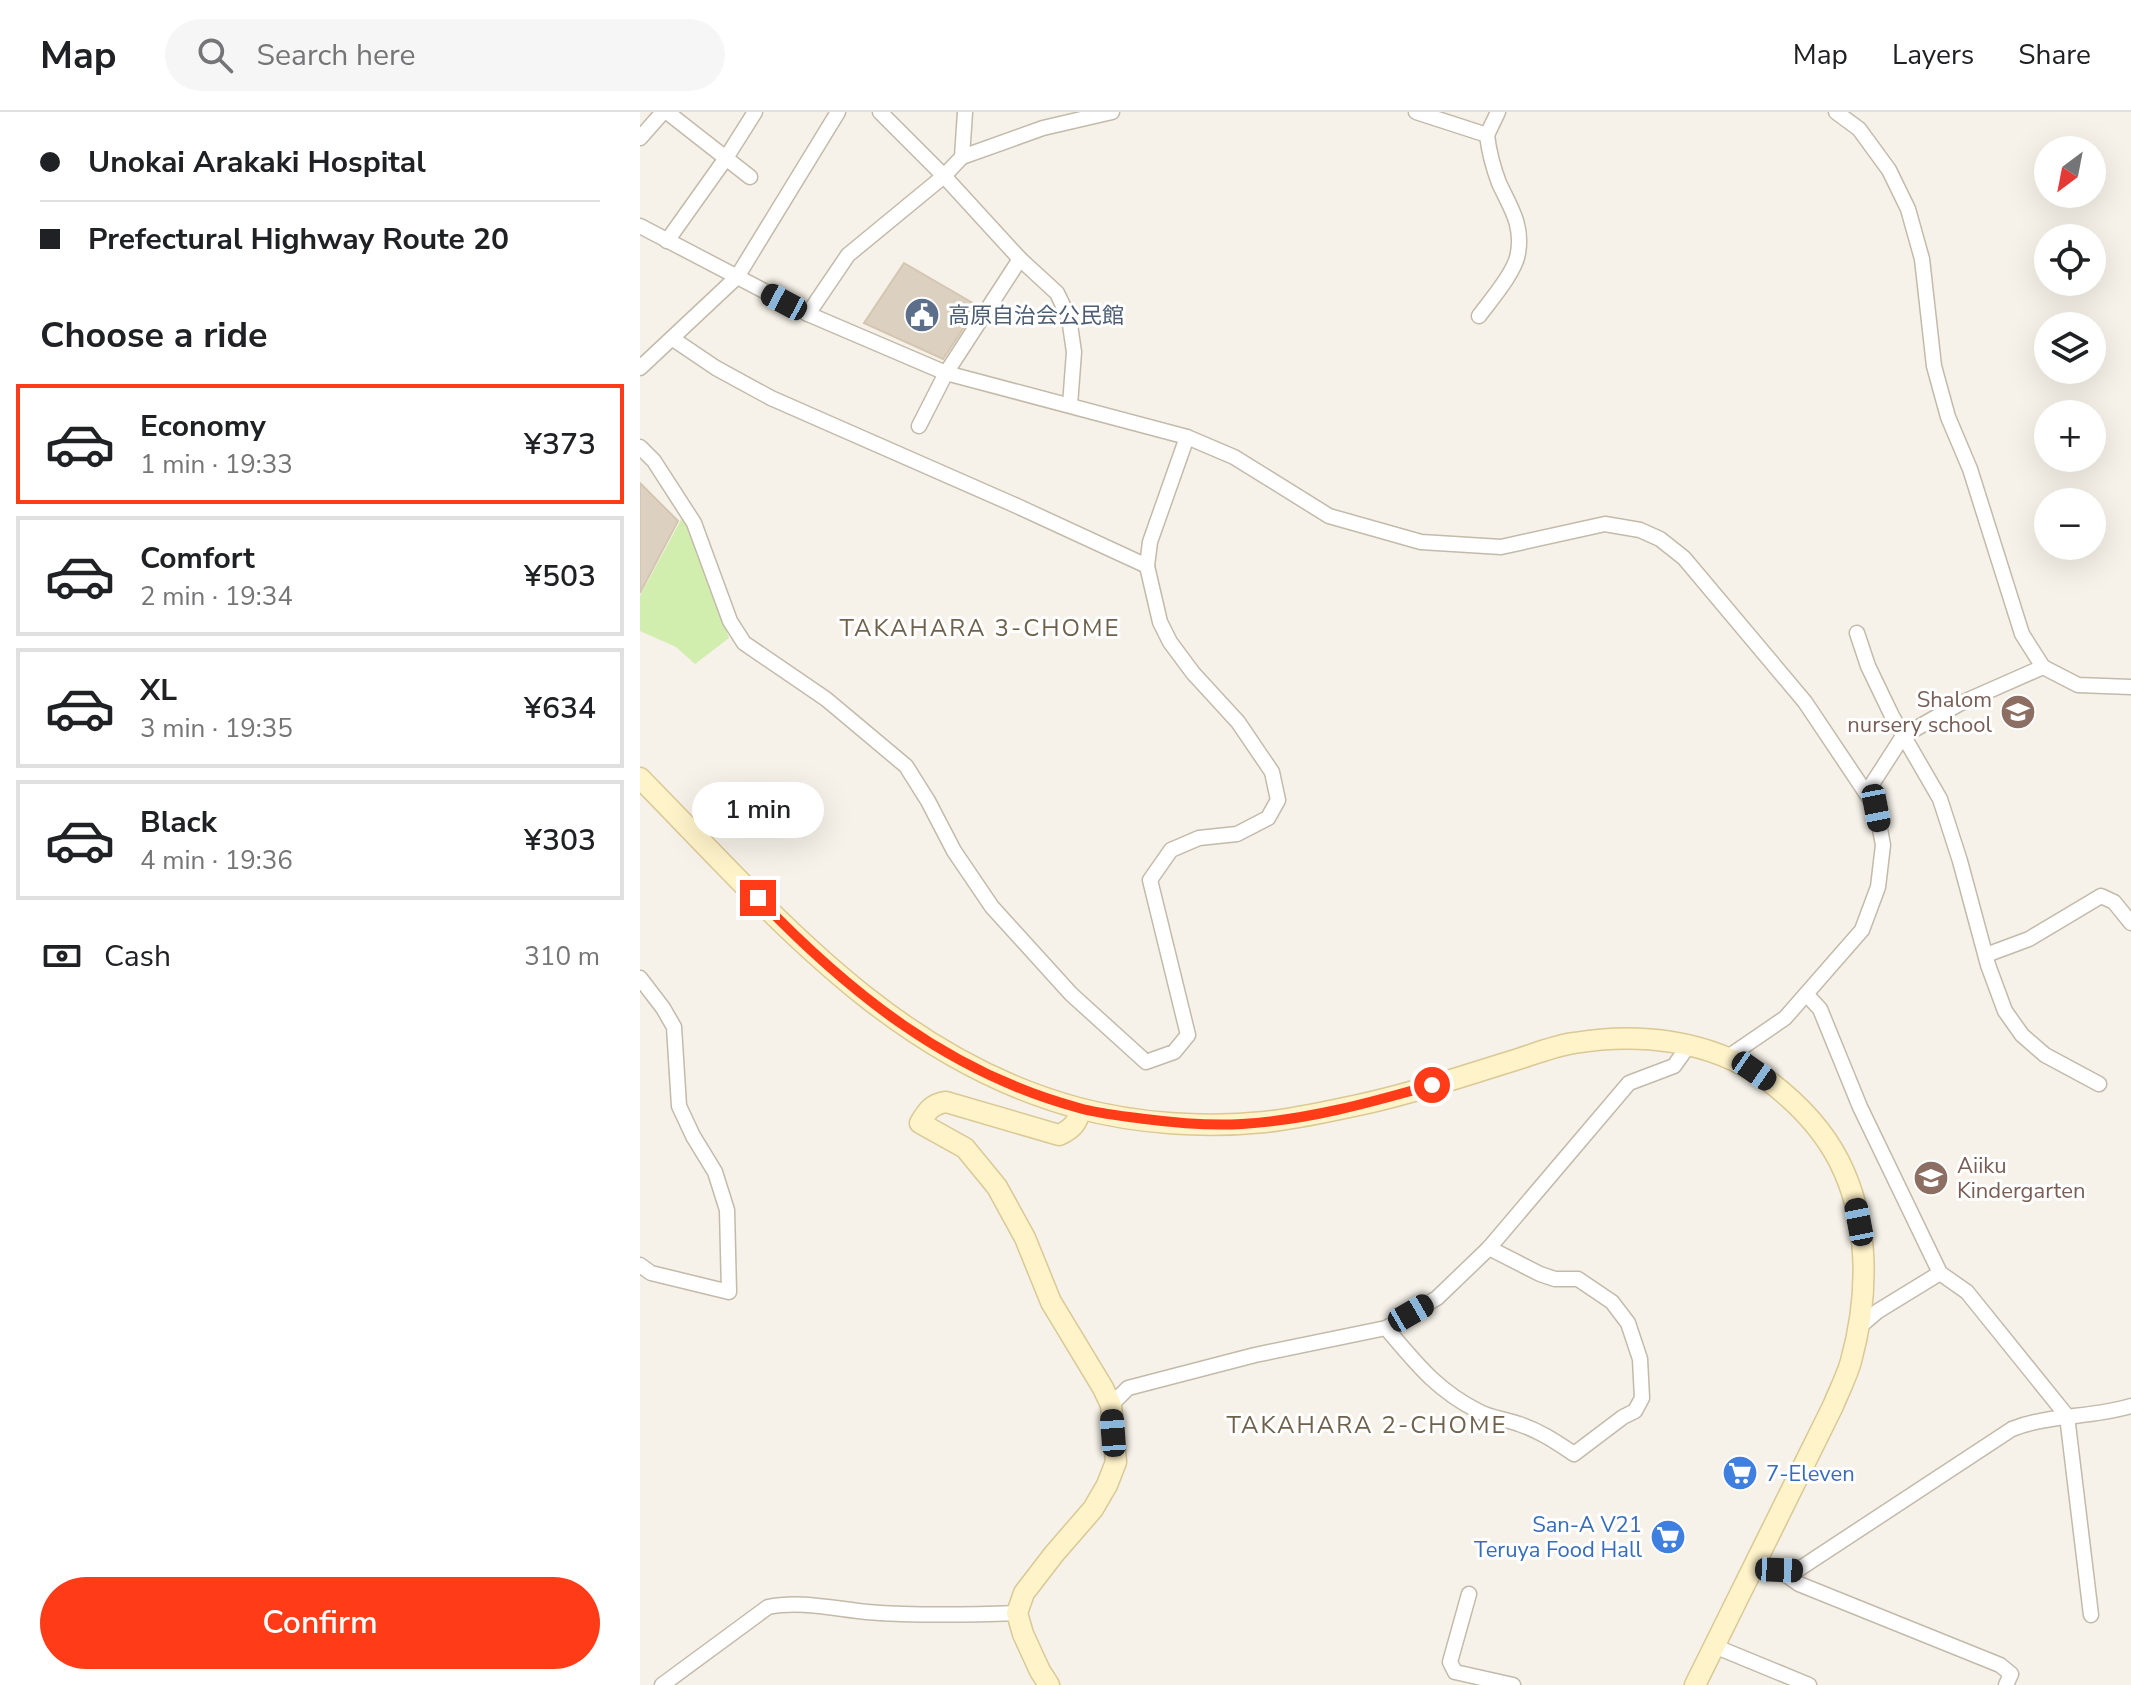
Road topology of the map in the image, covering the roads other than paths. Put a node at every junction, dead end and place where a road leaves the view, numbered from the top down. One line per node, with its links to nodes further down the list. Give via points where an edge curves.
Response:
1 (665, 112): 11 (street); 13 (street)
2 (755, 112): 13 (street)
3 (838, 112): 19 (street)
4 (880, 112): 14 (street)
5 (965, 112): 12 (street)
6 (1112, 112): 12 (street, via 1043,128)
7 (1416, 112): 10 (street)
8 (1498, 112): 10 (street)
9 (1836, 112): 31 (street, via 1859,129 1889,170 1908,209 1922,259 1934,366 1948,417 1970,469 2022,634)
10 (1487, 135): 21 (street, via 1489,154 1517,219 1519,255)
11 (640, 138)
12 (962, 157): 14 (street)
13 (726, 158): 15 (street); 17 (street)
14 (944, 176): 18 (street); 20 (street, via 848,255)
15 (750, 177)
16 (640, 226): 17 (street)
17 (667, 241): 19 (street)
18 (1020, 259): 24 (street); 25 (street, via 1057,293 1069,318 1074,352)
19 (737, 277): 20 (street); 22 (street)
20 (808, 314): 24 (street)
21 (1479, 316)
22 (673, 339): 23 (street); 29 (street, via 771,398)
23 (640, 368)
24 (946, 373): 25 (street); 26 (street)
25 (1070, 405): 27 (street)
26 (919, 426)
27 (1187, 437): 29 (street, via 1150,542); 35 (street, via 1234,457 1329,516 1421,542 1501,547 1605,524 1660,539 1684,558 1805,702)
28 (640, 447): 29 (street, via 694,523 730,621 744,643 826,699 906,766 992,907 1071,994 1146,1062 1174,1052 1188,1035 1150,880 1171,850 1199,838 1237,834 1268,818 1278,800 1272,772 1247,734 1170,642)
29 (1147, 566)
30 (1857, 633): 33 (street)
31 (2043, 667): 32 (street, via 2078,685); 33 (street)
32 (2131, 687)
33 (1903, 736): 35 (street); 37 (street, via 1940,799)
34 (640, 778): 43 (main road, via 789,931 882,1011 965,1063)
35 (1867, 792): 39 (street, via 1883,845 1878,887 1862,930)
36 (2131, 923): 37 (street, via 2114,902 2101,896 2029,939)
37 (1986, 955): 42 (street, via 2005,1011 2022,1035 2045,1055)
38 (640, 978): 45 (street, via 674,1027 679,1106 715,1172 727,1210 729,1292 651,1273)
39 (1807, 995): 41 (street, via 1785,1018); 46 (street, via 1820,1009 1860,1107)
40 (1689, 1045): 41 (main road); 43 (main road, via 1645,1038 1573,1043 1360,1105 1269,1122 1198,1124); 44 (street, via 1674,1066 1629,1083)
41 (1728, 1057): 48 (main road, via 1800,1106 1846,1176 1862,1245 1864,1297)
42 (2099, 1084)
43 (1080, 1109): 49 (main road, via 1076,1122 1059,1135 946,1102 928,1109 920,1123 965,1148 997,1187 1051,1302)
44 (1489, 1248): 47 (street, via 1437,1298); 47 (street, via 1540,1274 1578,1279 1612,1302 1628,1323 1640,1359 1642,1398 1635,1411 1574,1454 1547,1435 1481,1413 1447,1394)
45 (640, 1265)
46 (1940, 1273): 48 (street); 51 (street, via 1967,1292)
47 (1386, 1328): 49 (street, via 1128,1388)
48 (1858, 1328): 53 (main road, via 1851,1363 1833,1406)
49 (1111, 1405): 56 (main road, via 1116,1462 1107,1485 1024,1593)
50 (2124, 1408): 51 (street); 52 (street)
51 (2067, 1416): 54 (street, via 2012,1429 1796,1571); 57 (street)
52 (2131, 1420)
53 (1754, 1566): 54 (street); 58 (main road)
54 (1779, 1570): 64 (street, via 1799,1584 2000,1665 2011,1674)
55 (1469, 1594): 59 (street, via 1450,1662 1455,1672)
56 (1017, 1613): 60 (street, via 938,1616 768,1607); 61 (main road)
57 (2091, 1615)
58 (1714, 1646): 62 (main road); 63 (street)
59 (1503, 1684)
60 (662, 1685)
61 (1049, 1685)
62 (1695, 1685)
63 (1809, 1685)
64 (2006, 1685)

